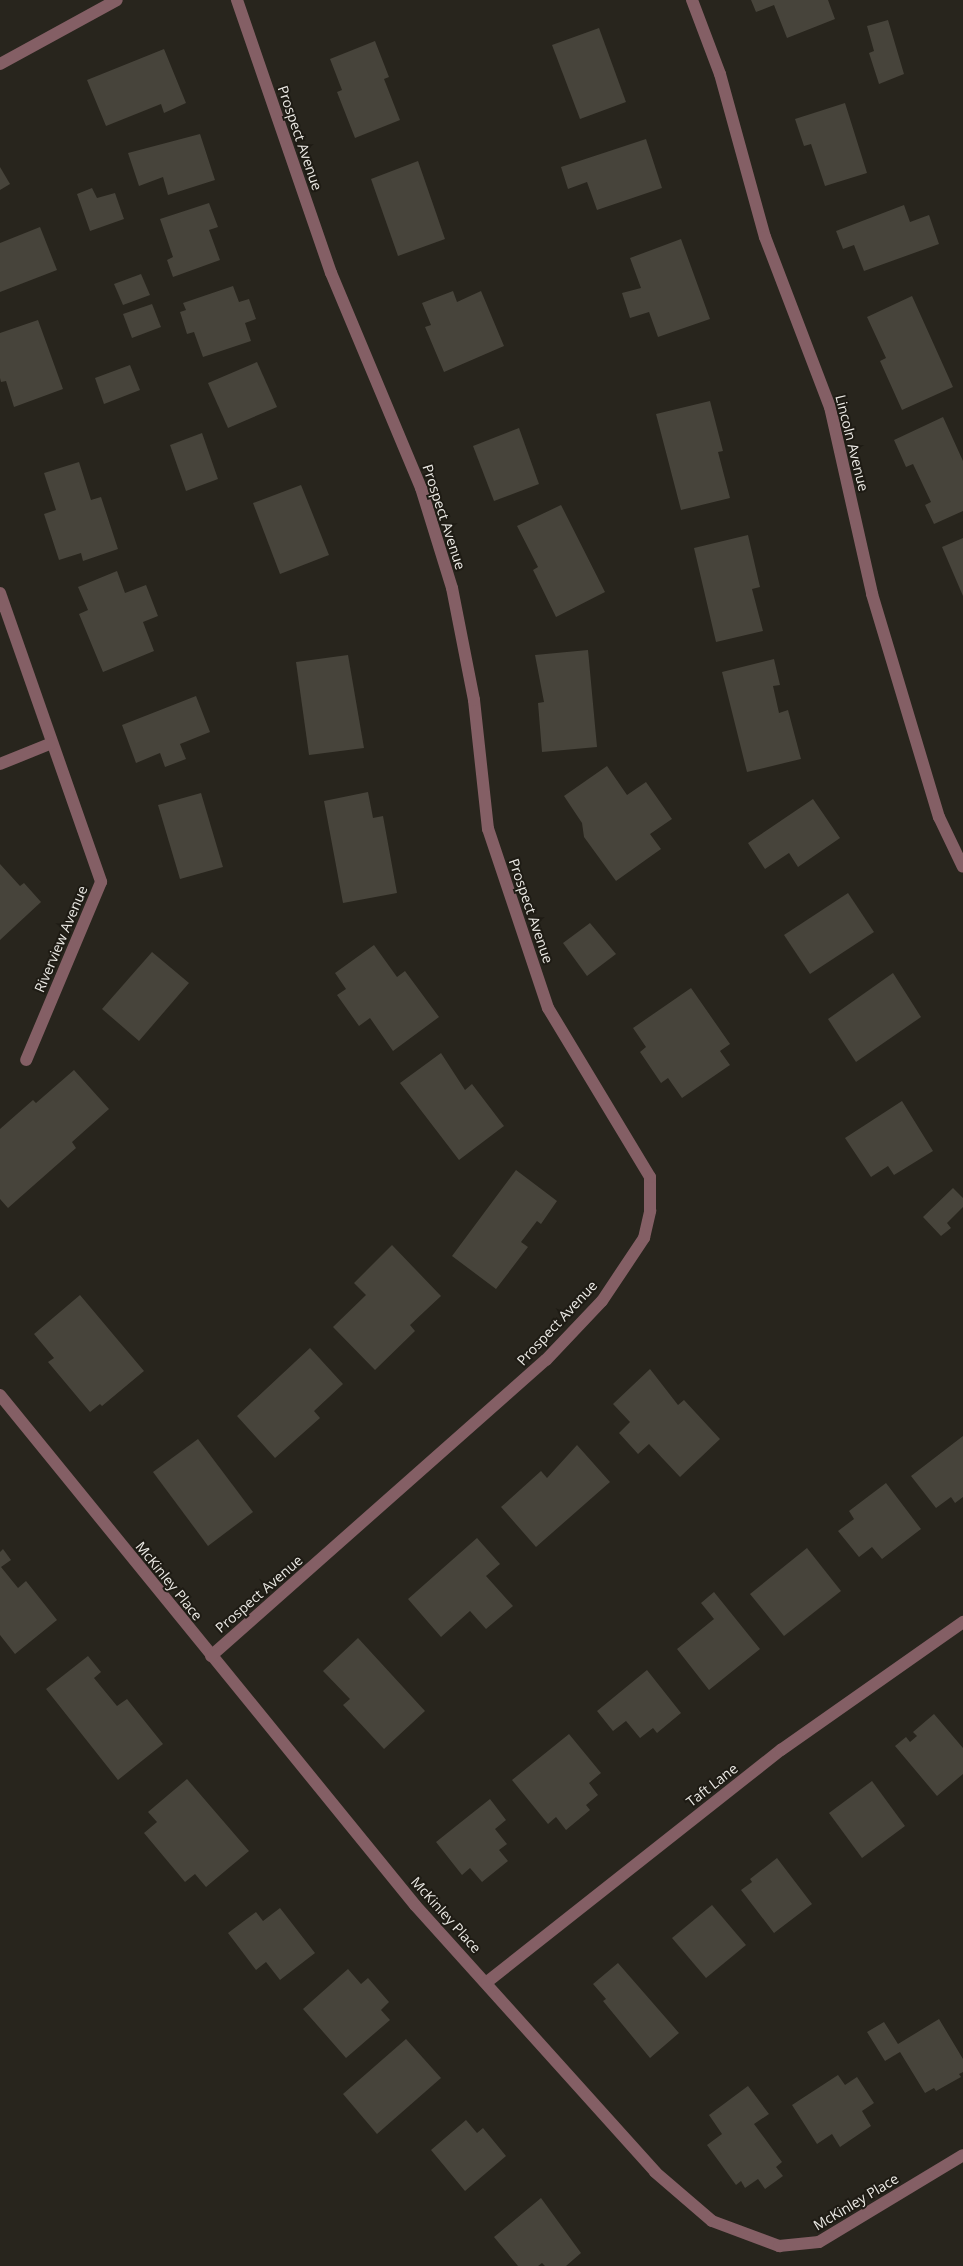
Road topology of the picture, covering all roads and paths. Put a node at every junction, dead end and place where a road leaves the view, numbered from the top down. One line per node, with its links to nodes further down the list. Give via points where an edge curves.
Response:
1 (117, 0): 4 (street)
2 (237, 0): 12 (street, Prospect Avenue, via 331,273 421,488 452,588 474,700 488,829 548,1008 650,1177 650,1211 644,1238 602,1301 546,1360)
3 (692, 0): 8 (street, Lincoln Avenue, via 720,74 765,237 830,407 872,594 939,817)
4 (0, 64)
5 (0, 593): 6 (street, Riverview Avenue)
6 (52, 743): 7 (street); 9 (street, Riverview Avenue, via 101,882)
7 (0, 764)
8 (963, 867)
9 (26, 1060)
10 (0, 1395): 12 (street, McKinley Place)
11 (963, 1622): 13 (street, Taft Lane, via 781,1750)
12 (211, 1656): 13 (street, McKinley Place, via 415,1905)
13 (487, 1982): 14 (street, McKinley Place, via 655,2172 712,2221 770,2243 779,2246 819,2242)
14 (963, 2155)

